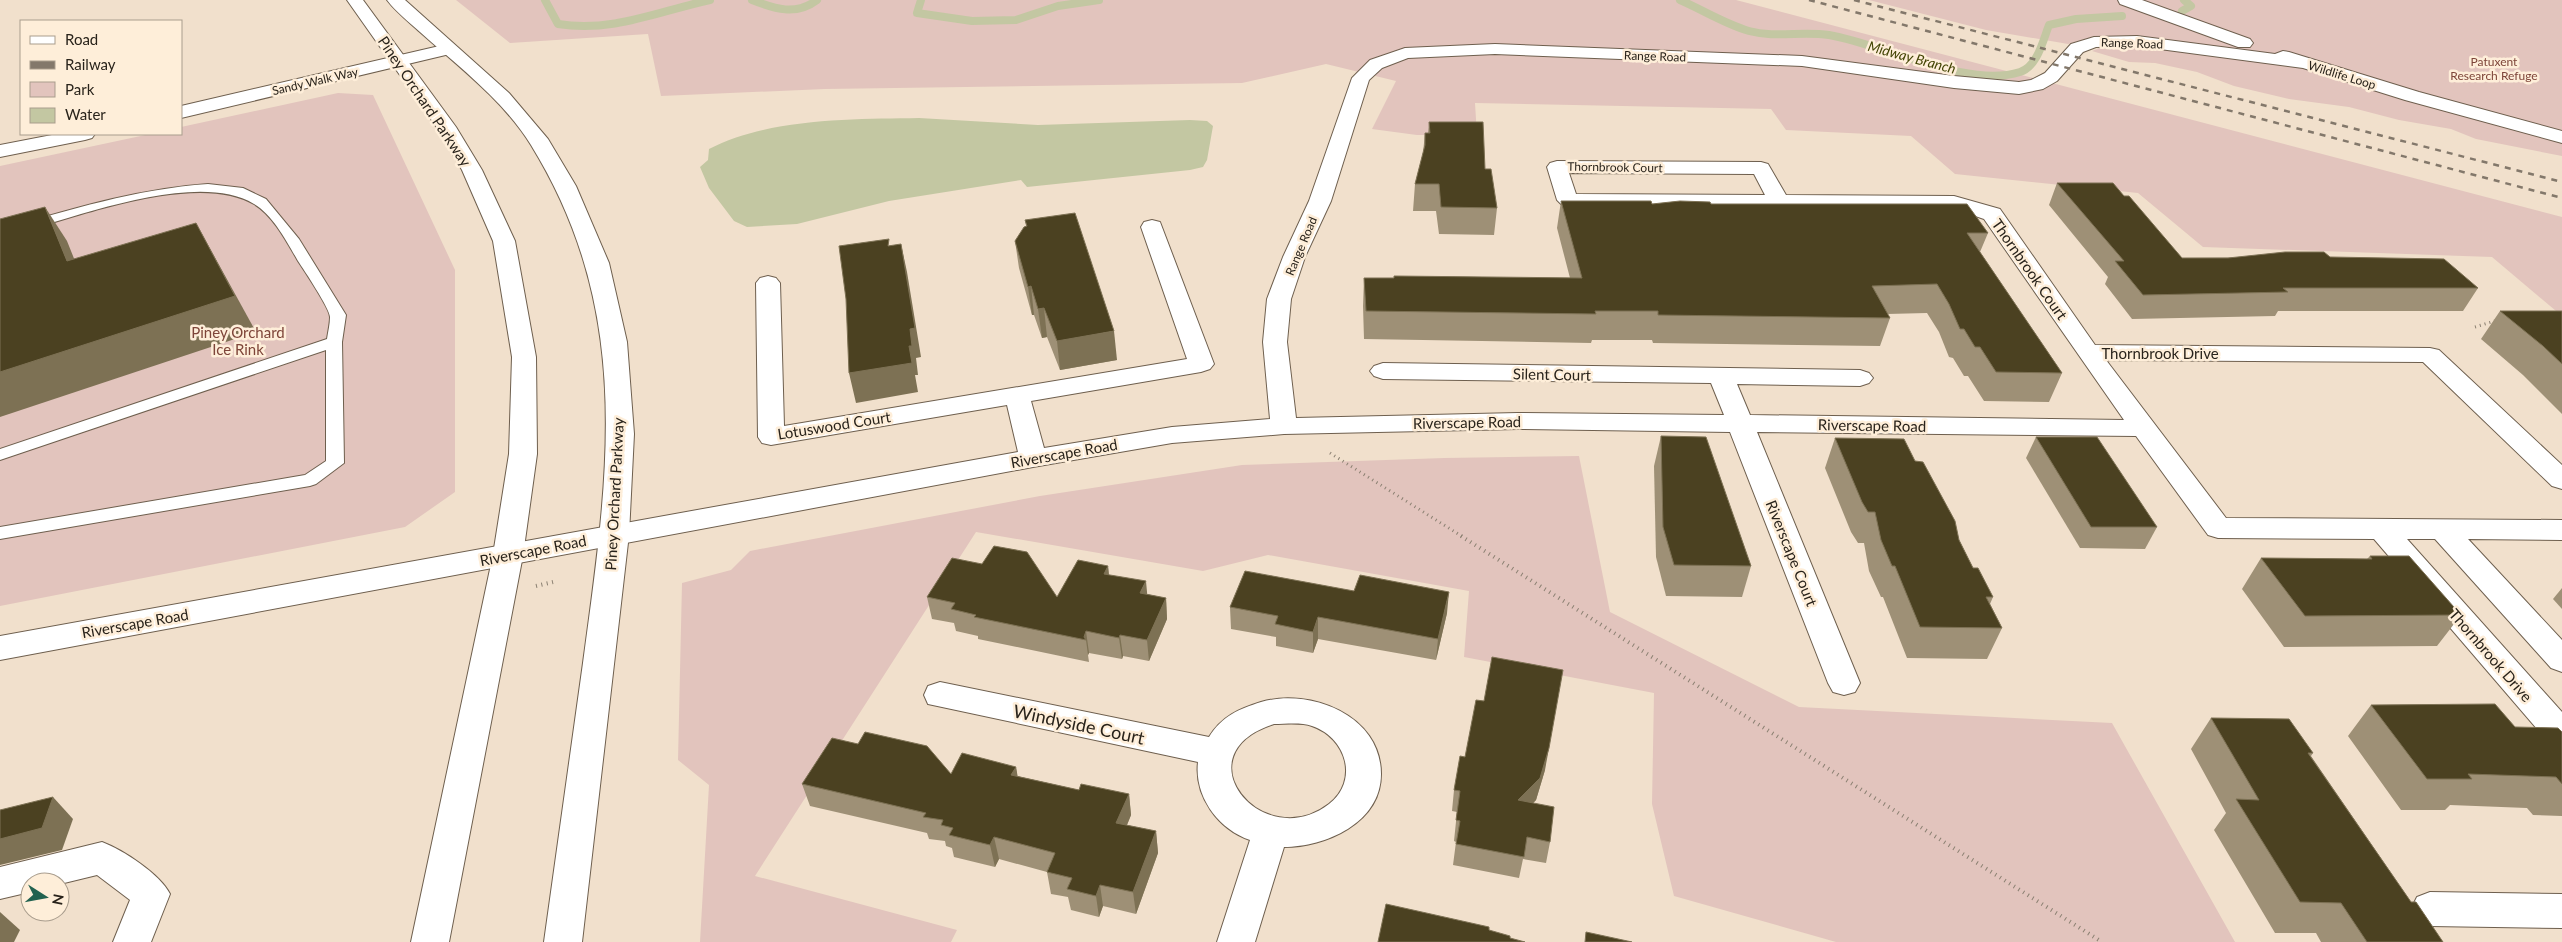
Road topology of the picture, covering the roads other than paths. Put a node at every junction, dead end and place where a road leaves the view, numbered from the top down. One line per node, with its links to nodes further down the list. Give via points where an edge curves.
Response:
1 (355, 0): 5 (street, Piney Orchard Parkway)
2 (395, 0): 4 (street, Piney Orchard Parkway)
3 (2126, 0): 6 (street, Wildlife Loop)
4 (448, 50): 5 (street, Sandy Walk Way); 31 (street, Piney Orchard Parkway, via 502,97 538,139 566,186 598,263 615,342 621,434)
5 (398, 62): 7 (street, Sandy Walk Way); 32 (street, Piney Orchard Parkway, via 449,131 472,170 504,241 524,357 523,454)
6 (2300, 63): 9 (street, Wildlife Loop); 22 (street, Range Road, via 2137,40 2094,42 2077,48 2051,77 2036,85 2019,88 1802,61 1495,49 1405,53 1376,64 1361,78 1320,201 1279,299 1274,342)
7 (182, 112)
8 (80, 135): 10 (street)
9 (2562, 137)
10 (0, 151)
11 (1780, 202): 11 (street, Thornbrook Court, via 1568,200 1557,167 1761,168); 16 (street, Thornbrook Court, via 1954,202 1992,214)
12 (1152, 227): 20 (street, Lotuswood Court, via 1201,364)
13 (0, 234): 15 (lane, via 153,192 208,186 248,193 279,222 338,315)
14 (768, 283): 20 (street, Lotuswood Court, via 771,437)
15 (334, 342): 24 (lane); 30 (lane, via 335,463 310,480)
16 (2088, 352): 23 (street, Thornbrook Drive); 26 (street, Thornbrook Drive, via 2430,355)
17 (1383, 371): 18 (street, Silent Court)
18 (1721, 376): 19 (street, Silent Court); 21 (street)
19 (1860, 378)
20 (1017, 395): 25 (street)
21 (1739, 423): 22 (street, Riverscape Road, via 1518,421); 23 (street, Riverscape Road); 35 (street, Riverscape Court)
22 (1284, 426): 25 (street, Riverscape Road, via 1172,434)
23 (2144, 428): 27 (street, Thornbrook Drive, via 2218,528)
24 (0, 455)
25 (1033, 458): 31 (street, Riverscape Road)
26 (2562, 480)
27 (2381, 528): 28 (street, Thornbrook Drive); 37 (street, Thornbrook Drive)
28 (2442, 529): 29 (street, Thornbrook Drive); 34 (street)
29 (2562, 530)
30 (0, 533)
31 (615, 534): 32 (street, Riverscape Road); 45 (street, Piney Orchard Parkway)
32 (508, 555): 33 (street, Riverscape Road); 44 (street, Piney Orchard Parkway)
33 (0, 648)
34 (2562, 660)
35 (1844, 683)
36 (940, 695): 38 (street, Windyside Court)
37 (2562, 735)
38 (1217, 752): 39 (street, via 1214,781 1225,804 1246,822); 39 (street, via 1228,736 1248,720 1274,711 1307,711 1330,719 1350,735 1363,756 1365,780 1354,803 1334,822 1305,831)
39 (1271, 831): 46 (street)
40 (0, 883): 43 (street, via 102,858 151,894)
41 (2430, 909): 42 (street)
42 (2562, 911)
43 (132, 942)
44 (430, 942)
45 (563, 942)
46 (1236, 942)

